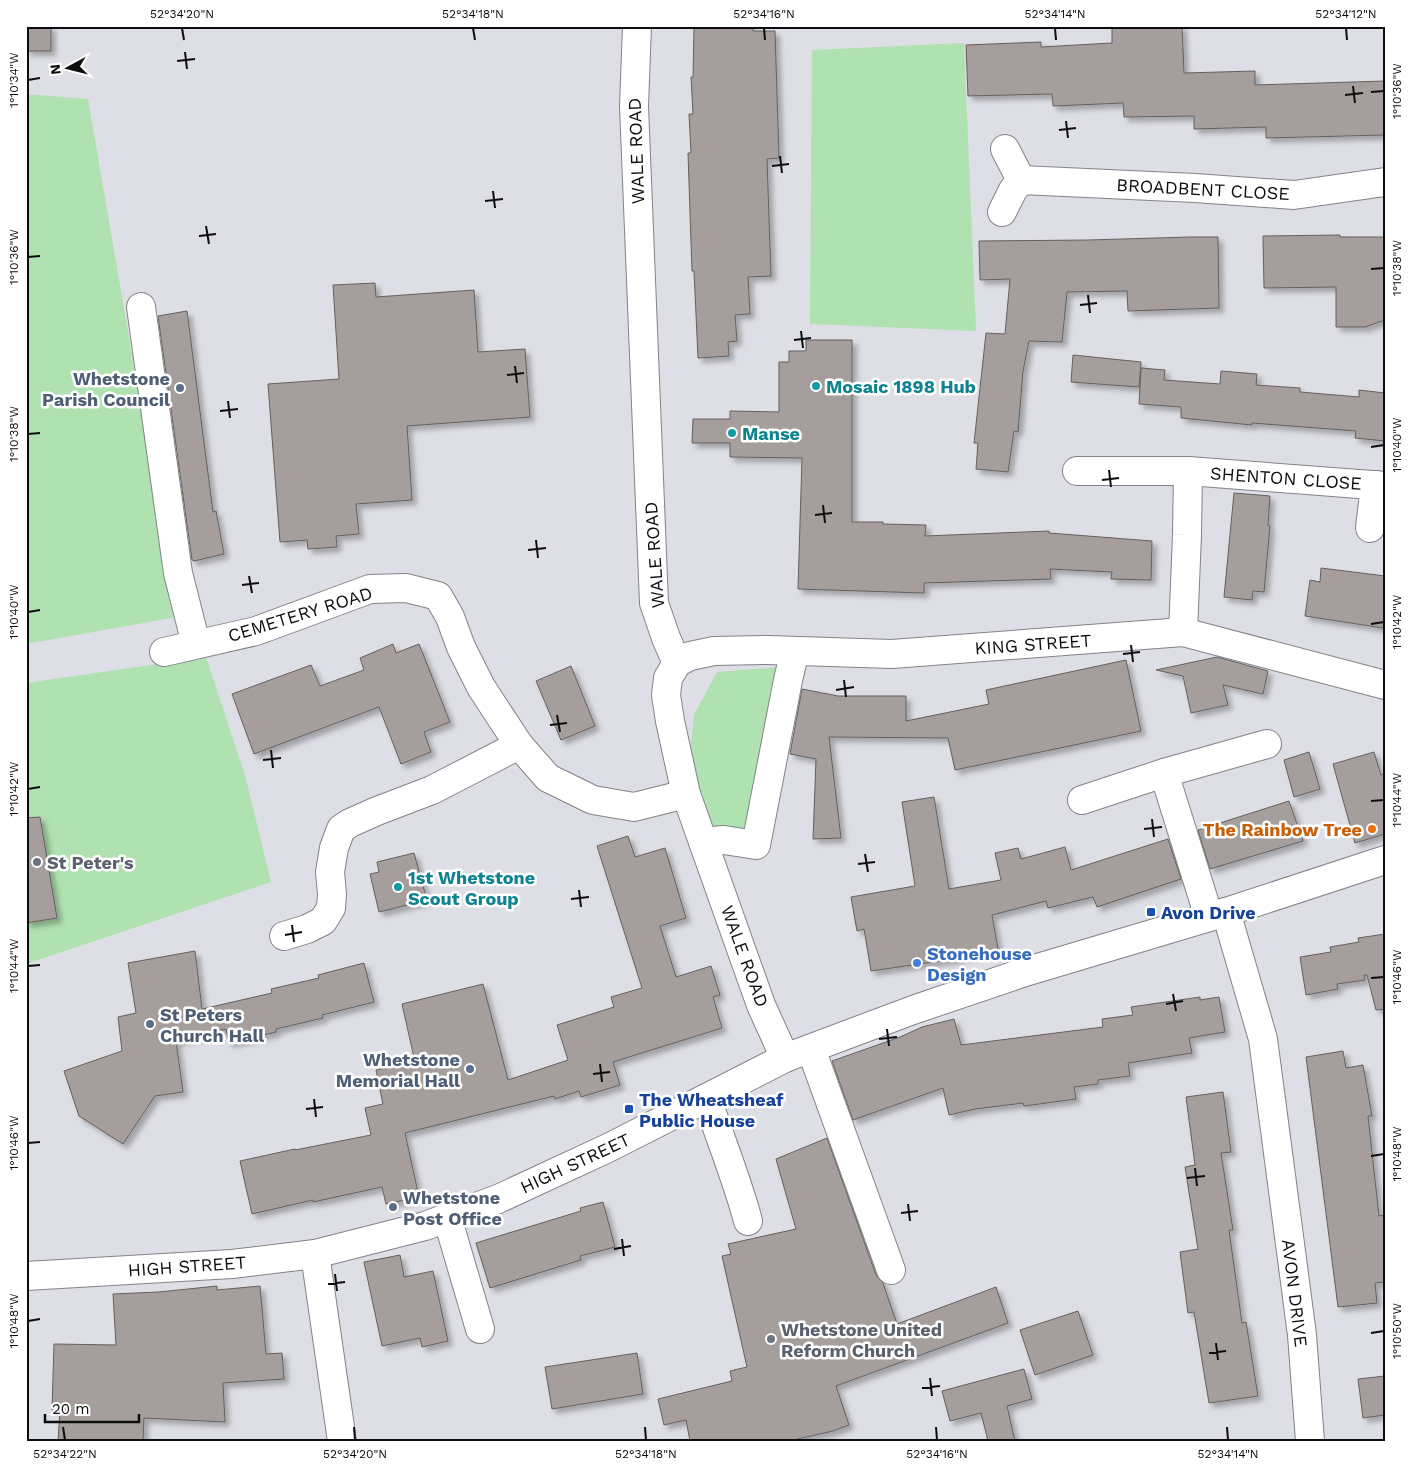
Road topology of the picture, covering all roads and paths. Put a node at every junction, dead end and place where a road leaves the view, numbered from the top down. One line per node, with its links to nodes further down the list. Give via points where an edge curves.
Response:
1 (637, 26): 15 (street, WALE ROAD, via 634,106 654,603)
2 (1005, 149): 3 (street)
3 (1021, 180): 4 (street, BROADBENT CLOSE, via 1294,195); 5 (street)
4 (1385, 182)
5 (1002, 212)
6 (141, 307): 12 (street, via 178,573)
7 (1077, 471): 8 (street, SHENTON CLOSE)
8 (1188, 471): 9 (street, SHENTON CLOSE); 11 (street, SHENTON CLOSE)
9 (1380, 485): 10 (street)
10 (1370, 528)
11 (1183, 632): 14 (street, KING STREET, via 892,654); 16 (street, KING STREET)
12 (196, 644): 13 (street, CEMETERY ROAD); 18 (street, CEMETERY ROAD, via 256,631 370,589 406,588 438,596 481,687)
13 (164, 652)
14 (794, 652): 15 (street, KING STREET, via 714,652 690,656); 22 (street, via 756,845 724,840)
15 (676, 663): 20 (street, WALE ROAD, via 668,678 666,695)
16 (1385, 685)
17 (1267, 744): 19 (street)
18 (518, 745): 20 (street, CEMETERY ROAD, via 548,778 593,800 634,808); 25 (street, via 432,790 341,829 330,872 331,908 323,921)
19 (1164, 773): 21 (street); 24 (street, AVON DRIVE)
20 (686, 794): 22 (street, WALE ROAD)
21 (1082, 800)
22 (703, 842): 27 (street, WALE ROAD, via 761,1005)
23 (1385, 860): 24 (street, HIGH STREET)
24 (1217, 914): 26 (street, HIGH STREET, via 1028,971); 36 (street, AVON DRIVE, via 1263,1039 1302,1336)
25 (284, 936)
26 (811, 1049): 27 (street, HIGH STREET); 32 (street)
27 (785, 1058): 28 (street, HIGH STREET)
28 (707, 1098): 29 (street, HIGH STREET, via 506,1195); 30 (street)
29 (447, 1217): 31 (street, HIGH STREET, via 425,1226); 34 (street)
30 (748, 1221)
31 (315, 1254): 33 (street, HIGH STREET, via 232,1264); 35 (street)
32 (891, 1270)
33 (26, 1276)
34 (480, 1330)
35 (342, 1441)
36 (1310, 1441)

